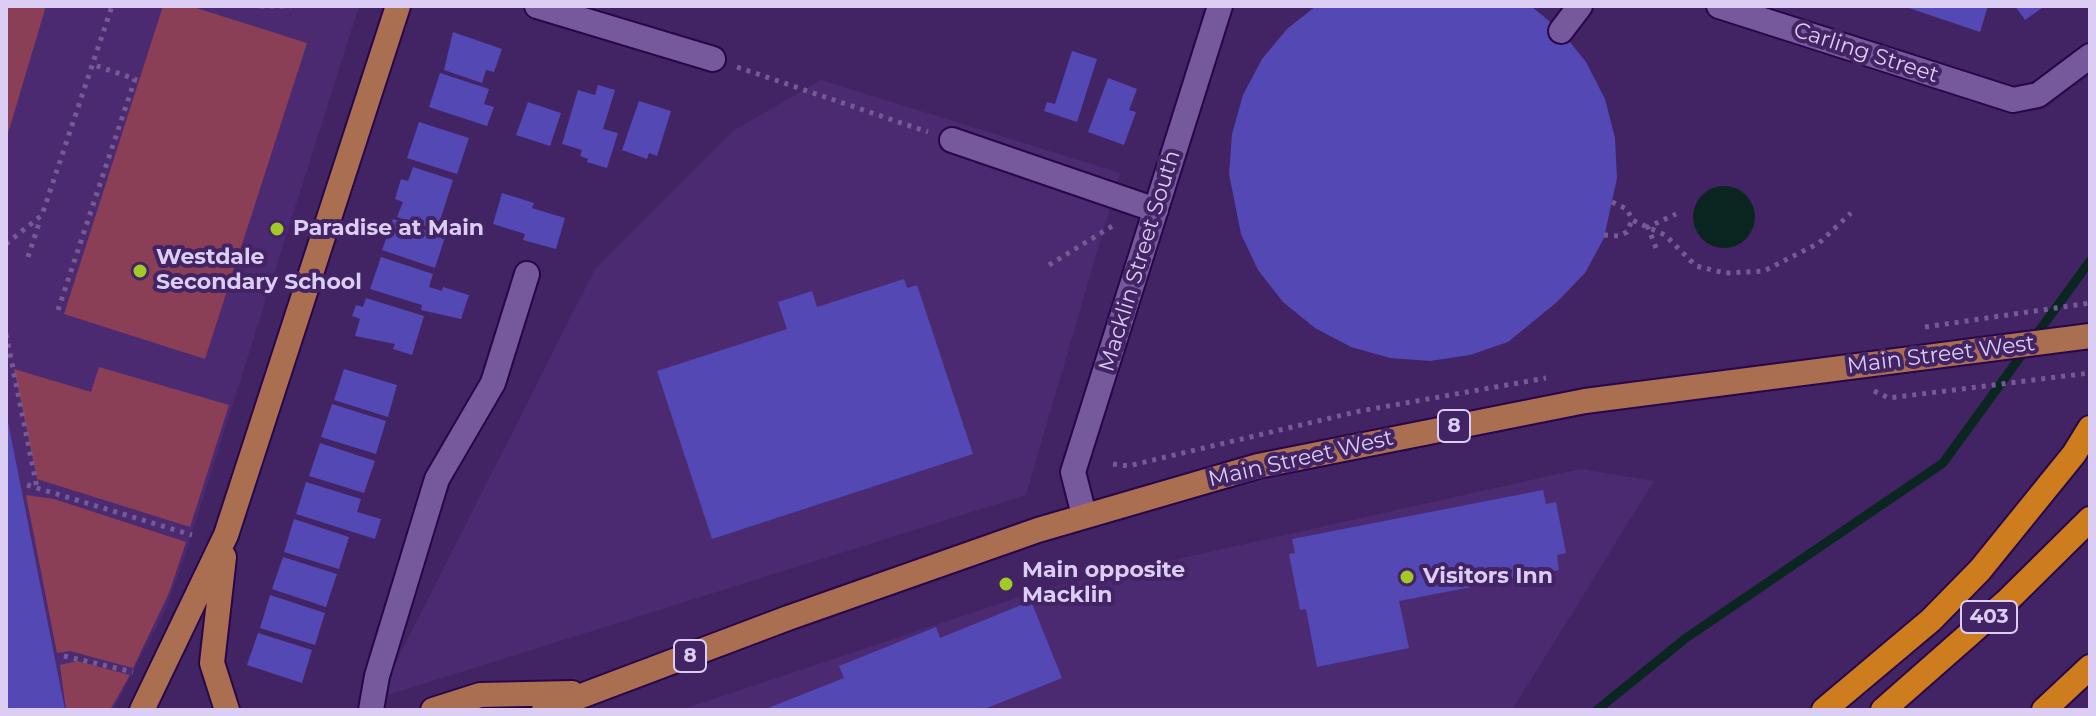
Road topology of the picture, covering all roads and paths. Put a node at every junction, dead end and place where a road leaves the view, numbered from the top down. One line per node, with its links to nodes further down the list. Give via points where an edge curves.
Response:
1 (112, 6): 12 (path)
2 (260, 6): 3 (path)
3 (291, 6)
4 (398, 6): 41 (main road)
5 (537, 6): 11 (street)
6 (1220, 6): 15 (street, Macklin Street South)
7 (1580, 6): 9 (street)
8 (1719, 6): 10 (street, Carling Street, via 2013,100 2038,95)
9 (1561, 31)
10 (2090, 56)
11 (713, 59): 13 (path)
12 (91, 64): 18 (path); 29 (path, via 135,79)
13 (952, 140): 15 (street)
14 (1612, 202): 19 (path, via 1627,209)
15 (1156, 210): 38 (street, Macklin Street South, via 1073,472)
16 (1851, 213): 21 (path, via 1819,243 1764,271 1725,273 1696,266 1665,235)
17 (1676, 214): 21 (path)
18 (42, 215): 23 (path); 25 (path)
19 (1632, 220): 21 (path); 22 (path, via 1627,232)
20 (1114, 225): 26 (path)
21 (1648, 227): 24 (path)
22 (1604, 235)
23 (6, 244)
24 (1656, 248)
25 (28, 257)
26 (1049, 265)
27 (527, 274): 48 (street, via 493,383 437,479)
28 (2090, 303): 30 (path)
29 (58, 310)
30 (2036, 310)
31 (6, 334): 37 (path)
32 (2090, 336): 38 (main road, Main Street West / 8, via 1585,401 1316,453)
33 (2090, 373): 34 (path)
34 (1940, 391)
35 (2090, 428): 51 (highway, via 1980,570 1931,620)
36 (27, 485): 37 (path)
37 (37, 488): 40 (path)
38 (1084, 515): 45 (main road, Main Street West / 8, via 788,618)
39 (2090, 519): 52 (highway, 403)
40 (192, 535)
41 (226, 535): 46 (main road); 47 (main road, via 212,663)
42 (64, 656): 44 (path)
43 (2090, 667): 53 (highway)
44 (136, 672)
45 (593, 693): 49 (main road, via 480,695); 50 (main road, Main Street West / 8)
46 (142, 710)
47 (227, 710)
48 (371, 710)
49 (433, 710)
50 (544, 710)
51 (1824, 710)
52 (1883, 710)
53 (2044, 710)

